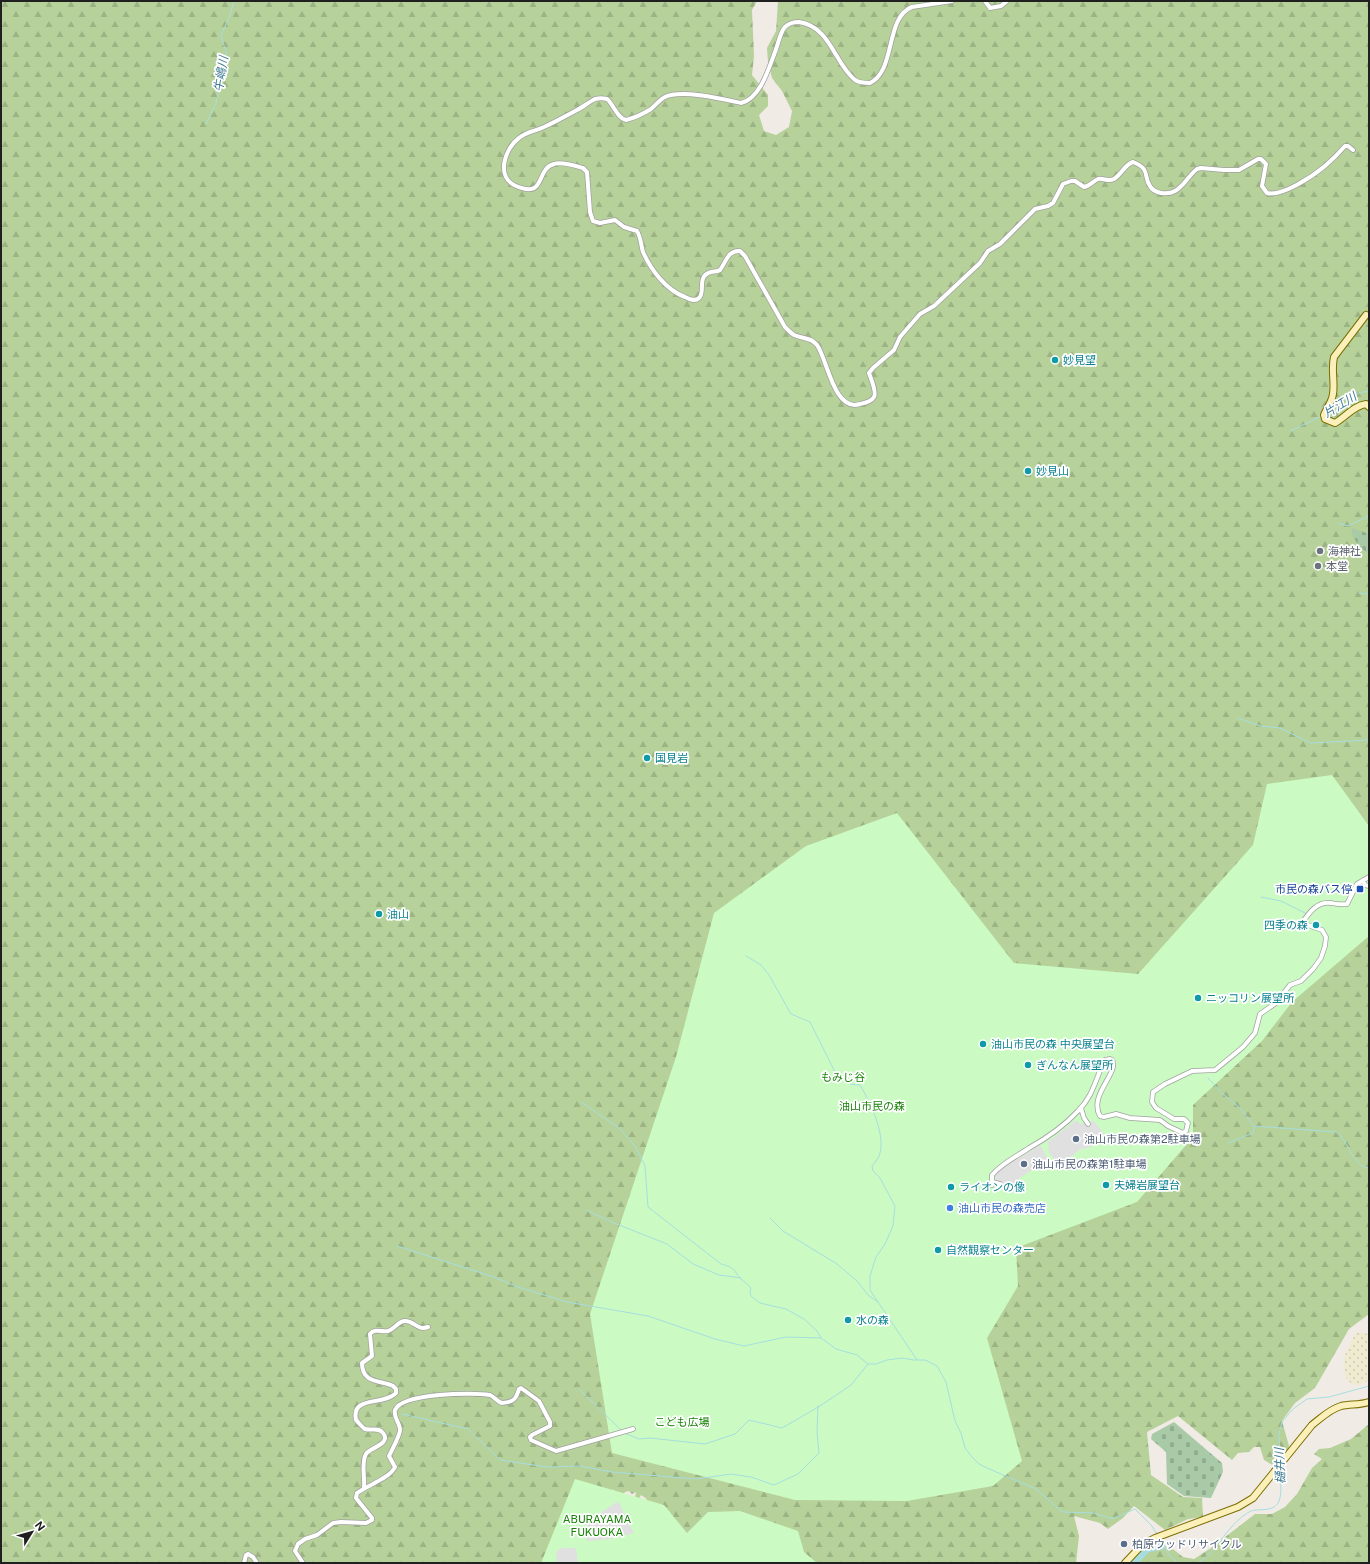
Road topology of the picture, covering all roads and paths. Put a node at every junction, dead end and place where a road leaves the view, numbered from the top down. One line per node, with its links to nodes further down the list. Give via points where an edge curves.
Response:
1 (952, 1): 4 (street, via 906,9 899,17 883,69 870,83 854,79 819,32 802,23 792,23 784,28 758,90 746,102 672,94 640,115 626,120 620,117 607,99 596,99 543,128 520,137 506,156 506,174 511,183 529,190 538,186 547,168 555,163 583,168 587,172 593,221 600,223 615,220 637,232 643,252 657,275 675,292 690,300 696,300 701,295 701,282 706,275 720,270 730,254 740,251 785,327 794,335 808,338 816,344 836,391 855,406 874,397 869,373 894,350 900,337 920,314 934,306 980,263 988,251 1000,244 1036,210 1056,200 1060,187 1067,182 1075,181 1084,187 1098,179 1113,180 1125,166 1134,162 1146,172 1148,183 1155,192 1169,193 1175,191 1197,169 1239,170 1261,159 1266,164 1262,186 1267,193 1272,194 1301,182 1325,166 1345,146)
2 (985, 1): 3 (street, via 990,8 1001,6)
3 (1007, 1)
4 (1352, 150)
5 (1366, 315): 6 (street, via 1334,357 1333,394 1324,415 1325,419 1334,423 1359,405 1366,404)
6 (1369, 407)
7 (1369, 877): 8 (street)
8 (1363, 880): 9 (street, via 1365,885); 10 (street, via 1356,884 1347,904 1324,903 1305,918 1302,923 1322,930 1326,937 1324,950 1313,969 1301,981 1290,985 1276,1003 1260,1014 1251,1039 1215,1070 1192,1071 1158,1087 1153,1092 1152,1102 1156,1108 1174,1118 1184,1119 1188,1123 1186,1131 1179,1132 1160,1120 1130,1118 1116,1114 1100,1116 1098,1105 1102,1087 1114,1065 1110,1059 1105,1060 1091,1095)
9 (1369, 886)
10 (1081, 1108): 11 (street); 12 (street)
11 (1088, 1124)
12 (1037, 1144): 13 (street); 14 (street, via 992,1175 992,1184)
13 (1038, 1149)
14 (1000, 1184)
15 (428, 1327): 18 (street, via 420,1328 406,1321 388,1331 375,1331 370,1334 372,1356 364,1360 362,1368 374,1381 393,1386 396,1393 385,1400 360,1405 356,1409 356,1420 360,1425 365,1429 381,1431 385,1438 378,1447 365,1455)
16 (1369, 1402): 22 (street, via 1342,1406 1323,1415 1253,1498 1238,1507 1155,1538 1142,1546)
17 (633, 1429): 18 (street, via 556,1451 531,1440 532,1435 550,1426 550,1422 539,1401 521,1388 514,1400 502,1403 490,1395 459,1393 415,1398 400,1404 394,1412 400,1429 389,1456 394,1470)
18 (364, 1488): 21 (street, via 357,1493 356,1498 372,1520 366,1523 333,1523 317,1535 306,1539 298,1544 295,1551)
19 (244, 1563): 20 (street, via 248,1554)
20 (257, 1563)
21 (302, 1563)
22 (1125, 1563)

